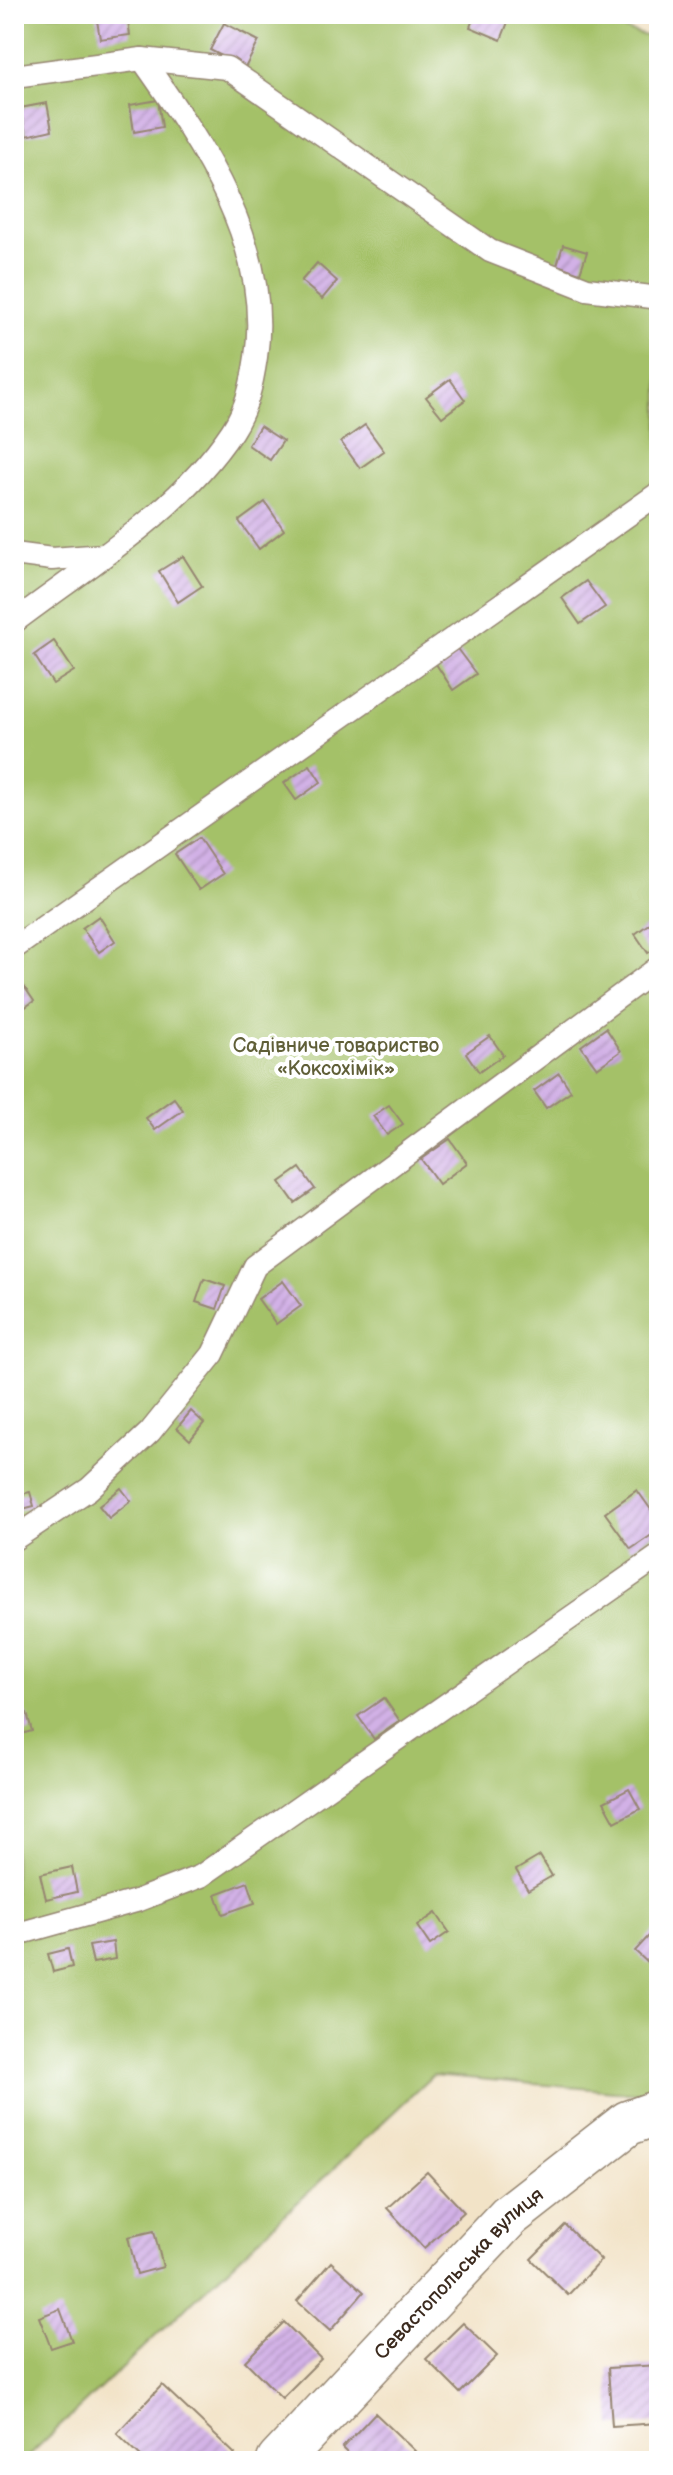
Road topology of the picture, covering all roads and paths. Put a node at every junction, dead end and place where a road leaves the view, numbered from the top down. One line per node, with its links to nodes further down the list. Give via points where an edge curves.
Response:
1 (142, 59): 2 (lane); 3 (lane, via 227,68 490,251 587,289); 6 (lane, via 192,129 233,210 251,263 260,330 249,397 233,429 177,494)
2 (14, 76)
3 (659, 298)
4 (659, 493): 8 (lane)
5 (14, 554): 6 (lane, via 52,559)
6 (105, 555): 7 (lane)
7 (14, 622)
8 (14, 948)
9 (659, 967): 10 (lane, via 255,1266 213,1354 150,1432 89,1489)
10 (14, 1539)
11 (659, 1556): 12 (lane, via 201,1876 136,1901)
12 (14, 1935)
13 (659, 2112): 14 (street, Севастопольська вулиця, via 628,2123 509,2216)
14 (279, 2461)

